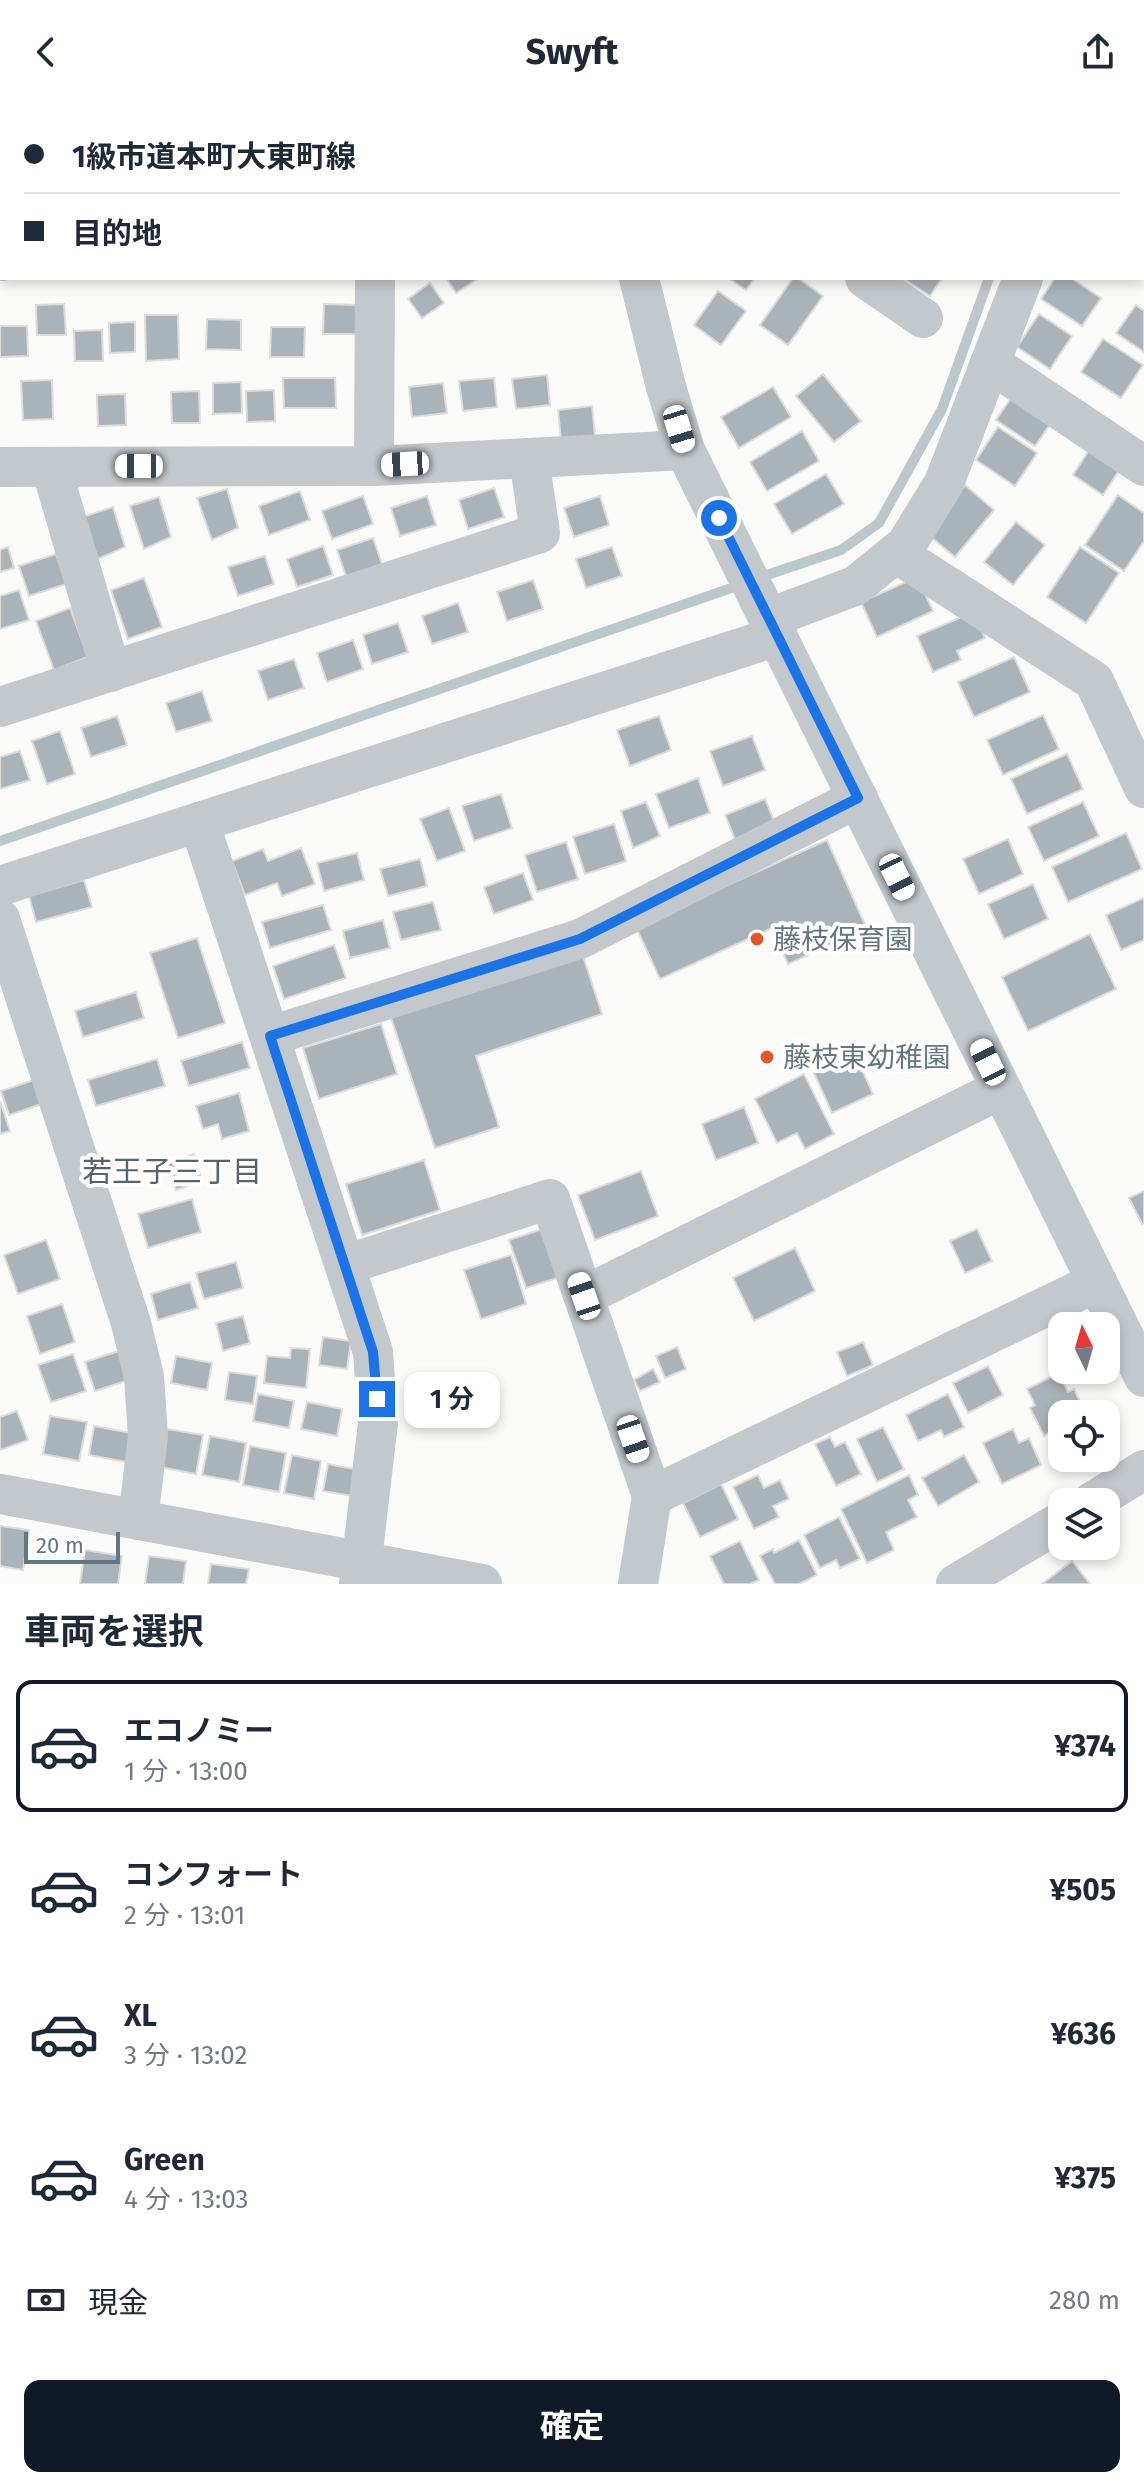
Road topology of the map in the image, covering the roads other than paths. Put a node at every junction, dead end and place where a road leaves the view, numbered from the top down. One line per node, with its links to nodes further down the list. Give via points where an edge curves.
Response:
1 (375, 280): 9 (street)
2 (639, 280): 7 (street)
3 (868, 280): 5 (street)
4 (1022, 280): 6 (street)
5 (923, 318)
6 (990, 363): 10 (street); 13 (street, via 944,483)
7 (685, 450): 8 (street); 14 (street)
8 (529, 458): 9 (street); 15 (street, via 540,533)
9 (374, 466): 12 (street)
10 (1144, 466)
11 (0, 467): 12 (street)
12 (51, 467): 15 (street)
13 (896, 553): 14 (street, via 855,586); 17 (street, via 1094,681)
14 (774, 627): 18 (street); 19 (street)
15 (111, 672): 16 (street)
16 (0, 707)
17 (1144, 788)
18 (858, 798): 22 (street, via 580,939); 23 (street)
19 (199, 822): 20 (street); 22 (street)
20 (0, 886)
21 (0, 919): 32 (street, via 144,1377 148,1436)
22 (270, 1036): 24 (street)
23 (1001, 1089): 25 (street); 26 (street)
24 (345, 1265): 26 (street, via 550,1199); 34 (street, via 373,1352 378,1423)
25 (1097, 1282): 27 (street); 31 (street)
26 (584, 1296): 31 (street)
27 (1144, 1377)
28 (1144, 1470): 29 (street)
29 (1115, 1488)
30 (0, 1494): 32 (street)
31 (652, 1496): 37 (street)
32 (138, 1520): 34 (street)
33 (1048, 1531): 35 (street)
34 (361, 1573): 36 (street)
35 (982, 1578)
36 (482, 1584)
37 (638, 1584)

